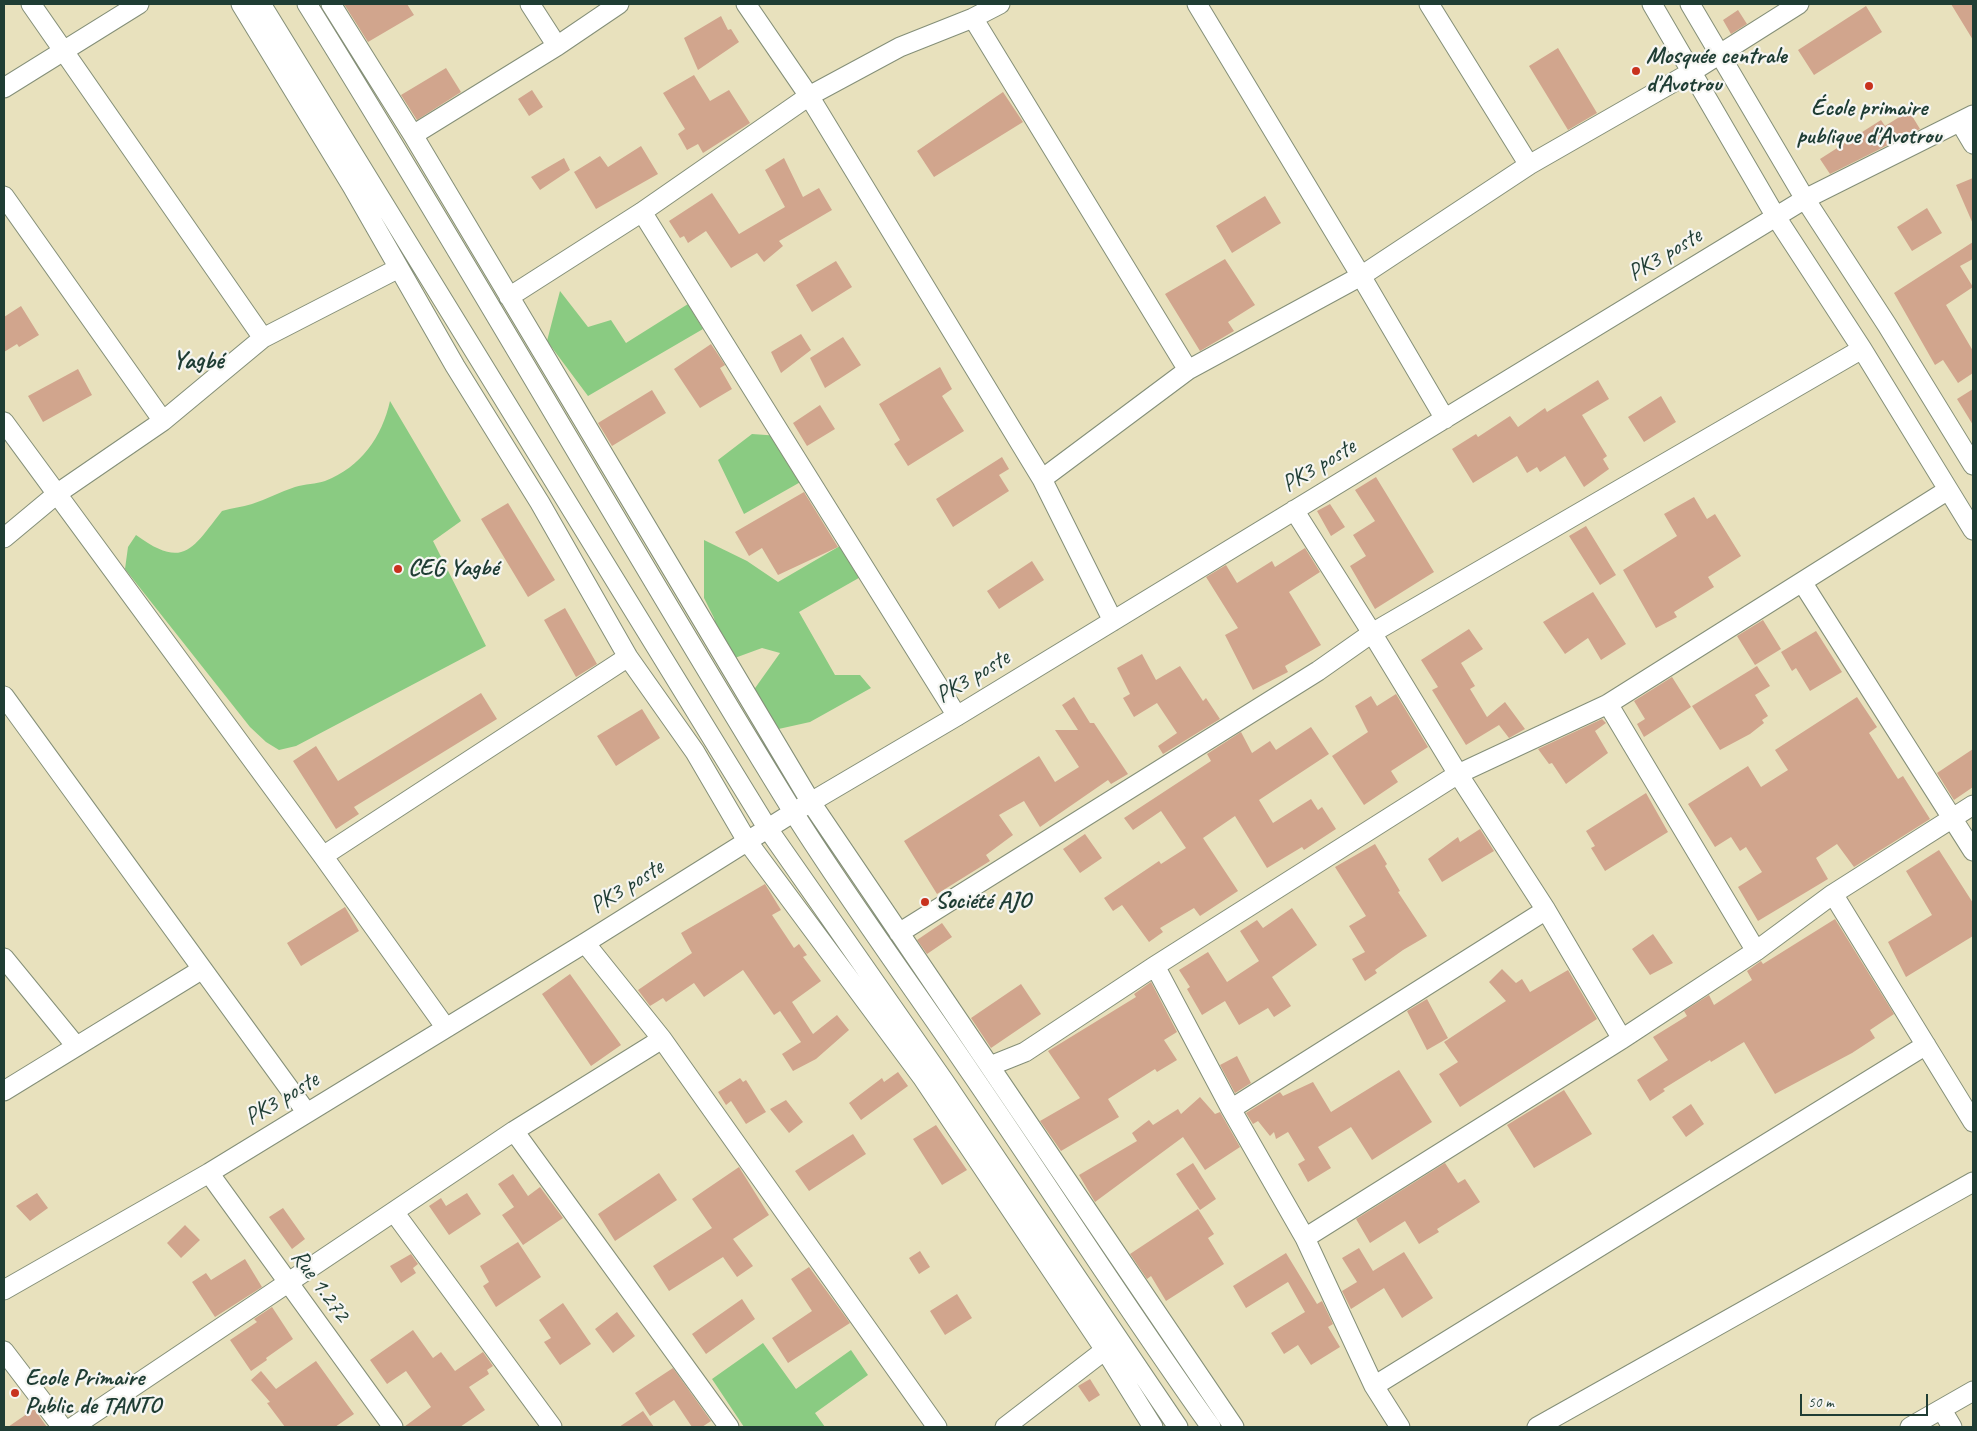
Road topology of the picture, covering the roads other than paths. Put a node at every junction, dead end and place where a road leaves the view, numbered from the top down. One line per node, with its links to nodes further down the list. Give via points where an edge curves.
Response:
1 (31, 4): 18 (street)
2 (140, 4): 18 (street)
3 (241, 4): 31 (street)
4 (261, 4): 59 (street)
5 (307, 4): 57 (street, via 403,158 497,321)
6 (330, 4): 24 (street)
7 (530, 4): 17 (street)
8 (619, 4): 17 (street)
9 (746, 4): 22 (street)
10 (1000, 4): 16 (street)
11 (1197, 4): 32 (street)
12 (1429, 4): 26 (street)
13 (1652, 4): 20 (street)
14 (1690, 4): 19 (street)
15 (1799, 4): 19 (street)
16 (973, 18): 22 (street, via 900,47); 36 (street)
17 (557, 46): 24 (street)
18 (64, 50): 21 (street); 34 (street)
19 (1721, 54): 20 (street); 28 (street)
20 (1693, 71): 26 (street); 30 (street)
21 (4, 88)
22 (808, 96): 29 (street); 41 (street)
23 (1967, 118): 25 (street); 28 (street, PK3 poste)
24 (413, 134): 33 (street)
25 (1973, 144)
26 (1530, 165): 32 (street)
27 (4, 196): 38 (street)
28 (1805, 199): 30 (street, PK3 poste); 40 (street)
29 (642, 212): 33 (street); 53 (street)
30 (1776, 217): 35 (street); 37 (street, PK3 poste)
31 (399, 268): 34 (street); 50 (street)
32 (1361, 276): 36 (street); 37 (street)
33 (509, 297): 55 (street)
34 (262, 338): 38 (street)
35 (1862, 349): 42 (street); 49 (street)
36 (1188, 370): 41 (street)
37 (1445, 419): 44 (street, PK3 poste)
38 (164, 421): 43 (street)
39 (4, 422): 43 (street)
40 (1973, 465)
41 (1042, 479): 48 (street)
42 (1948, 490): 45 (street); 47 (street)
43 (58, 493): 46 (street); 62 (street)
44 (1294, 510): 48 (street, PK3 poste); 49 (street)
45 (1973, 530)
46 (4, 538)
47 (1802, 582): 52 (street); 58 (street)
48 (1113, 621): 53 (street, PK3 poste)
49 (1372, 633): 54 (street); 65 (street, via 1318,671)
50 (628, 656): 60 (street, via 695,752); 62 (street)
51 (4, 696): 70 (street)
52 (1608, 704): 54 (street); 67 (street)
53 (957, 716): 55 (street, PK3 poste)
54 (1458, 774): 64 (street); 69 (street)
55 (812, 804): 57 (street, PK3 poste); 65 (street)
56 (1973, 805): 58 (street)
57 (794, 812): 59 (street, PK3 poste); 102 (street, via 1130,1313)
58 (1954, 818): 61 (street); 63 (street)
59 (768, 829): 60 (street, PK3 poste); 101 (street, via 944,1081)
60 (747, 841): 66 (street, PK3 poste); 88 (street, via 922,1077)
61 (1973, 851)
62 (323, 856): 71 (street)
63 (1833, 894): 67 (street); 74 (street)
64 (1546, 910): 73 (street); 78 (street)
65 (899, 933): 76 (street)
66 (585, 943): 71 (street, PK3 poste); 72 (street)
67 (1756, 951): 73 (street)
68 (4, 958): 75 (street)
69 (1155, 966): 76 (street, via 1025,1052); 78 (street)
70 (202, 970): 75 (street); 79 (street)
71 (446, 1028): 79 (street, PK3 poste)
72 (662, 1039): 81 (street); 98 (street)
73 (1622, 1039): 85 (street)
74 (1926, 1045): 80 (street); 90 (street)
75 (76, 1046): 77 (street)
76 (990, 1066): 103 (street)
77 (4, 1091)
78 (1231, 1108): 85 (street)
79 (307, 1113): 82 (street, PK3 poste)
80 (1973, 1122)
81 (514, 1131): 84 (street); 97 (street)
82 (209, 1173): 86 (street, Rue 1.272); 87 (street, PK3 poste)
83 (1973, 1182): 105 (street)
84 (394, 1212): 86 (street); 96 (street)
85 (1305, 1238): 90 (street)
86 (288, 1284): 93 (street, Rue 1.272); 95 (street)
87 (4, 1290)
88 (1105, 1350): 99 (street); 100 (street)
89 (4, 1351): 94 (street)
90 (1374, 1386): 104 (street)
91 (1973, 1391): 92 (street)
92 (1942, 1410): 106 (street); 107 (street)
93 (384, 1424)
94 (62, 1427)
95 (74, 1427)
96 (552, 1427)
97 (729, 1427)
98 (936, 1427)
99 (1005, 1427)
100 (1154, 1427)
101 (1178, 1427)
102 (1211, 1427)
103 (1234, 1427)
104 (1400, 1427)
105 (1538, 1427)
106 (1910, 1427)
107 (1952, 1427)

